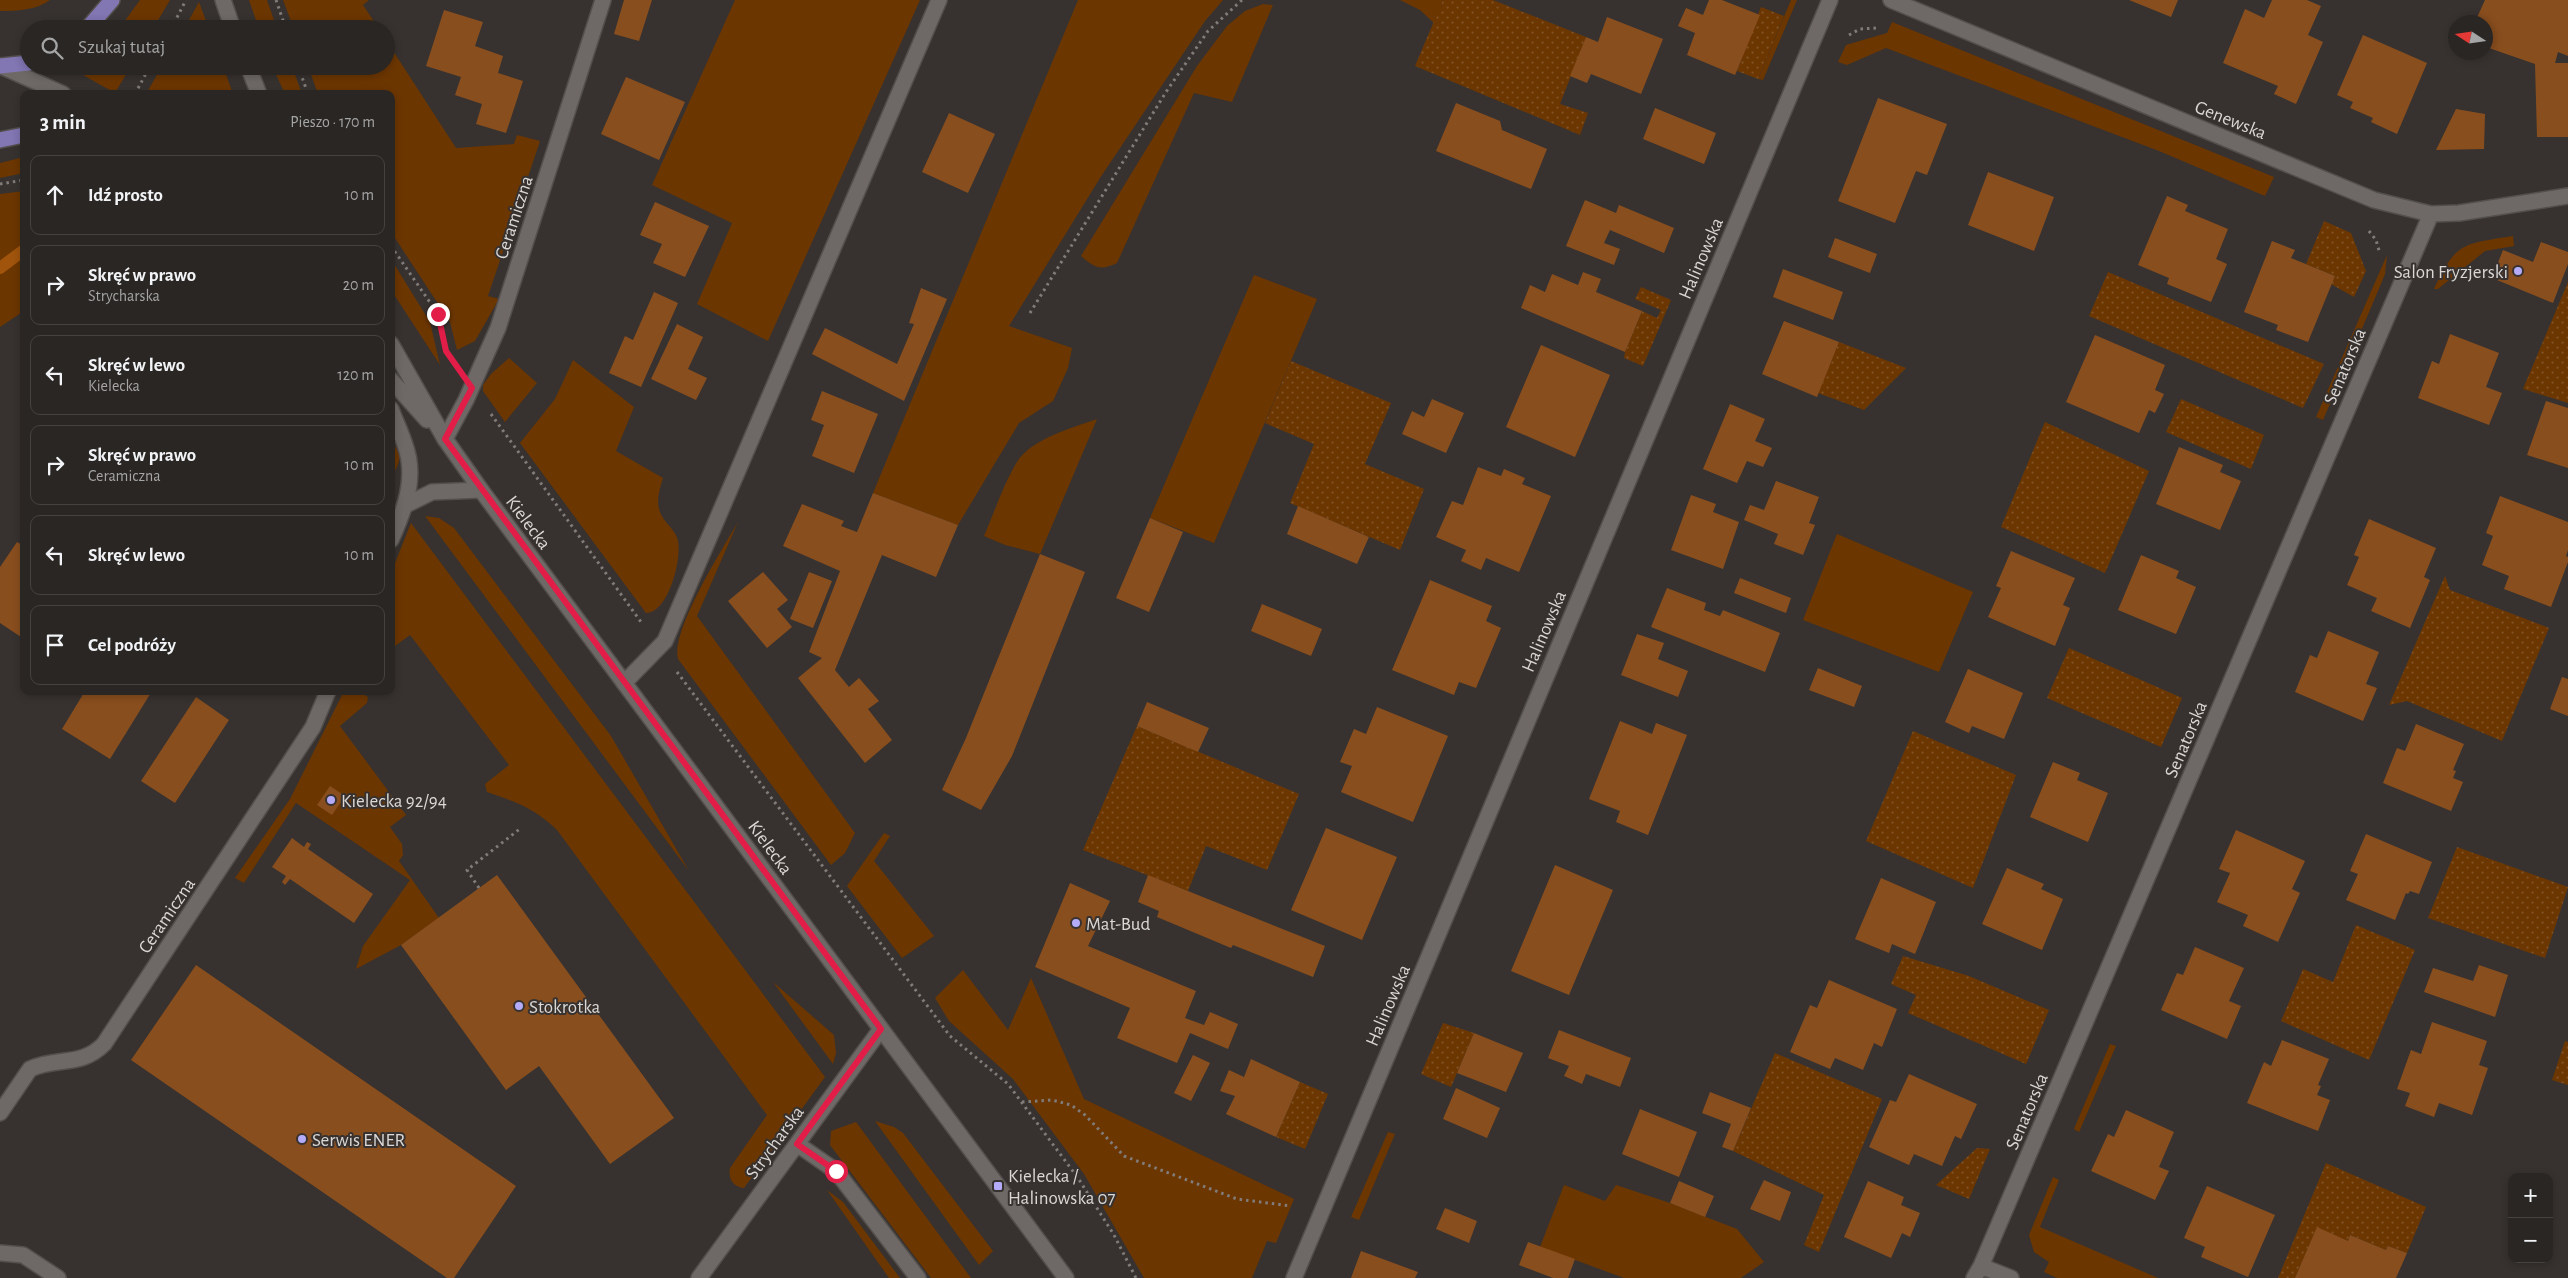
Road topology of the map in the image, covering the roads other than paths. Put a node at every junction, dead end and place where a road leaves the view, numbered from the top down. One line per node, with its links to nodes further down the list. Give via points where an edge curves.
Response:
1 (112, 0): 7 (main road)
2 (223, 0): 8 (street)
3 (603, 0): 23 (street, Ceramiczna, via 498,328)
4 (939, 0): 27 (street, via 665,641)
5 (1830, 0): 38 (street, Halinowska)
6 (1891, 0): 19 (street, Genewska, via 2374,200)
7 (95, 20)
8 (230, 20)
9 (20, 64): 10 (main road)
10 (1, 66): 11 (street)
11 (20, 75)
12 (21, 75): 14 (street)
13 (252, 75): 15 (street)
14 (54, 90)
15 (257, 90)
16 (20, 136): 17 (main road)
17 (0, 140)
18 (2568, 196): 19 (street, Genewska, via 2459,213)
19 (2432, 214): 33 (street, Senatorska)
20 (395, 351): 23 (street, Kielecka)
21 (395, 384): 23 (street, Kielecka)
22 (395, 420): 25 (street, via 410,460)
23 (445, 439): 24 (street, Kielecka)
24 (481, 490): 25 (street, via 432,492); 27 (street, Kielecka)
25 (406, 505): 26 (street)
26 (395, 531)
27 (624, 683): 29 (street, Kielecka)
28 (326, 695): 30 (street, Ceramiczna, via 313,727 104,1044 88,1058 30,1069)
29 (881, 1029): 31 (street, Strycharska); 37 (street, Kielecka)
30 (0, 1113)
31 (797, 1144): 35 (street, Strycharska); 36 (street, via 836,1171)
32 (0, 1253): 34 (street, via 23,1255)
33 (1978, 1272): 39 (street)
34 (58, 1278)
35 (699, 1278)
36 (918, 1278)
37 (1066, 1278)
38 (1294, 1278)
39 (2011, 1278)

